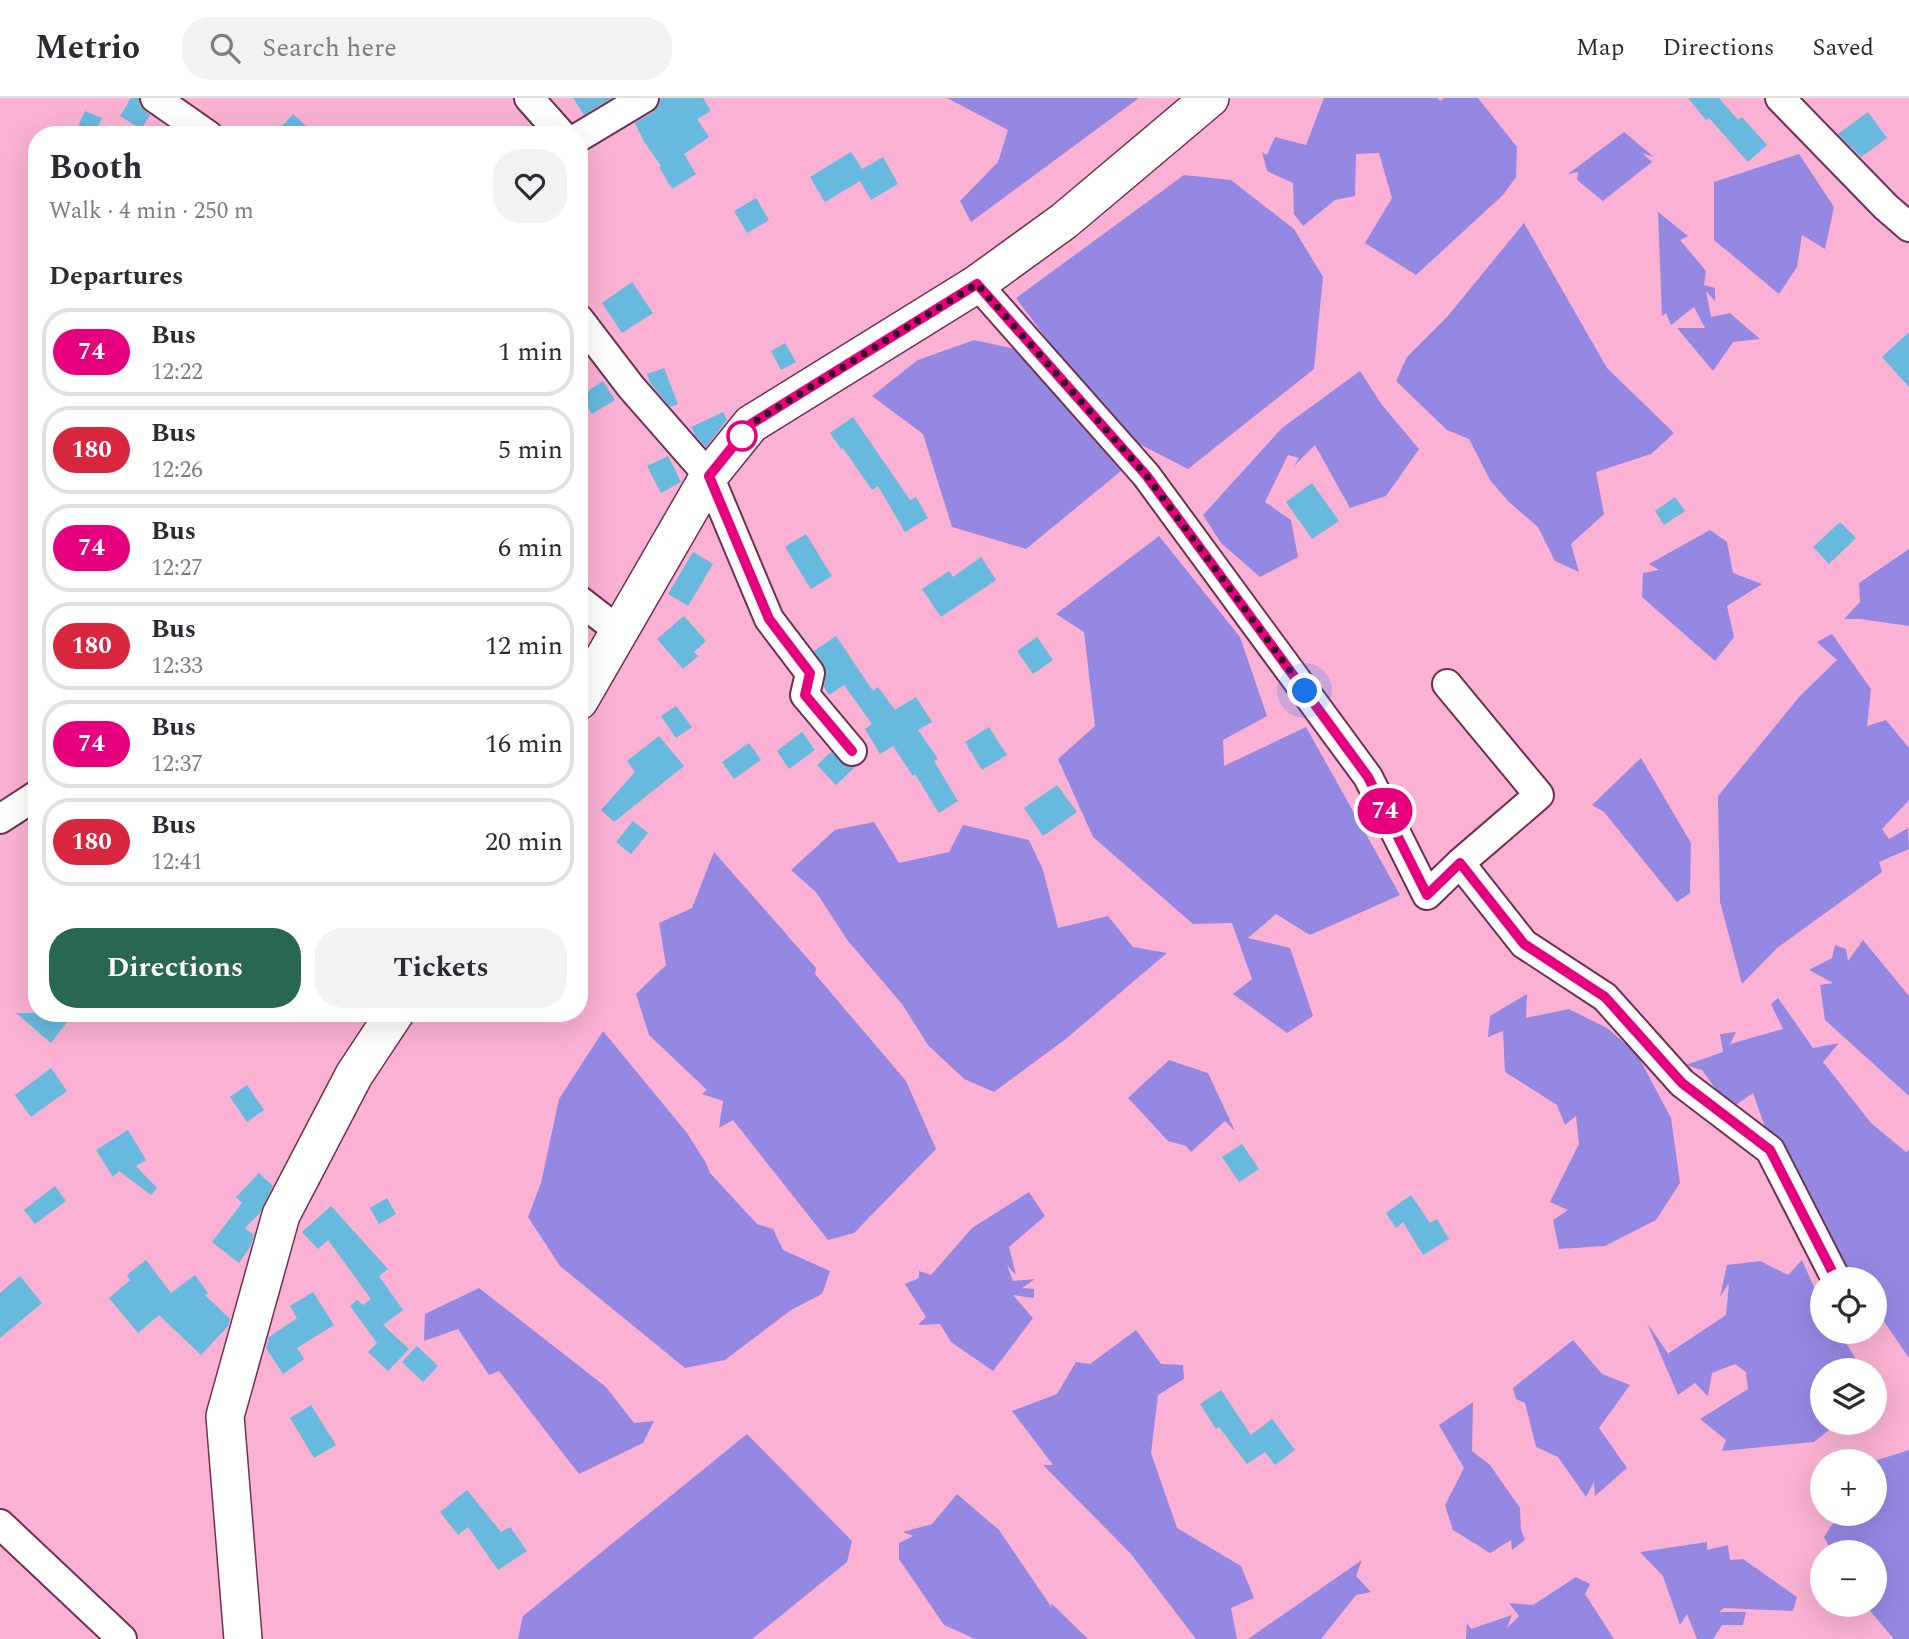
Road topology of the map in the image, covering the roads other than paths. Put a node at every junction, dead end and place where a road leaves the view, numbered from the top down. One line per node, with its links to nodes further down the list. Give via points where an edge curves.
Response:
1 (155, 98): 6 (street)
2 (529, 98): 7 (street)
3 (644, 98): 8 (street)
4 (1210, 98): 10 (main road, via 1064,221)
5 (1780, 98): 9 (street)
6 (195, 126)
7 (554, 126)
8 (588, 132)
9 (1909, 227)
10 (977, 284): 12 (main road, via 751,424); 20 (street, via 1146,475 1368,777 1427,895)
11 (588, 331): 12 (street)
12 (709, 476): 14 (main road); 17 (street, via 769,619 810,673 805,695)
13 (588, 607): 14 (street)
14 (619, 631): 16 (main road)
15 (1447, 684): 20 (street, via 1539,795)
16 (588, 685)
17 (852, 751)
18 (28, 801): 19 (street)
19 (0, 819)
20 (1460, 863): 22 (street, via 1524,944 1605,997 1682,1083 1770,1150)
21 (389, 1022): 25 (main road, via 354,1076 281,1215 225,1416)
22 (1830, 1267)
23 (0, 1524): 24 (street)
24 (122, 1639)
25 (243, 1639)

